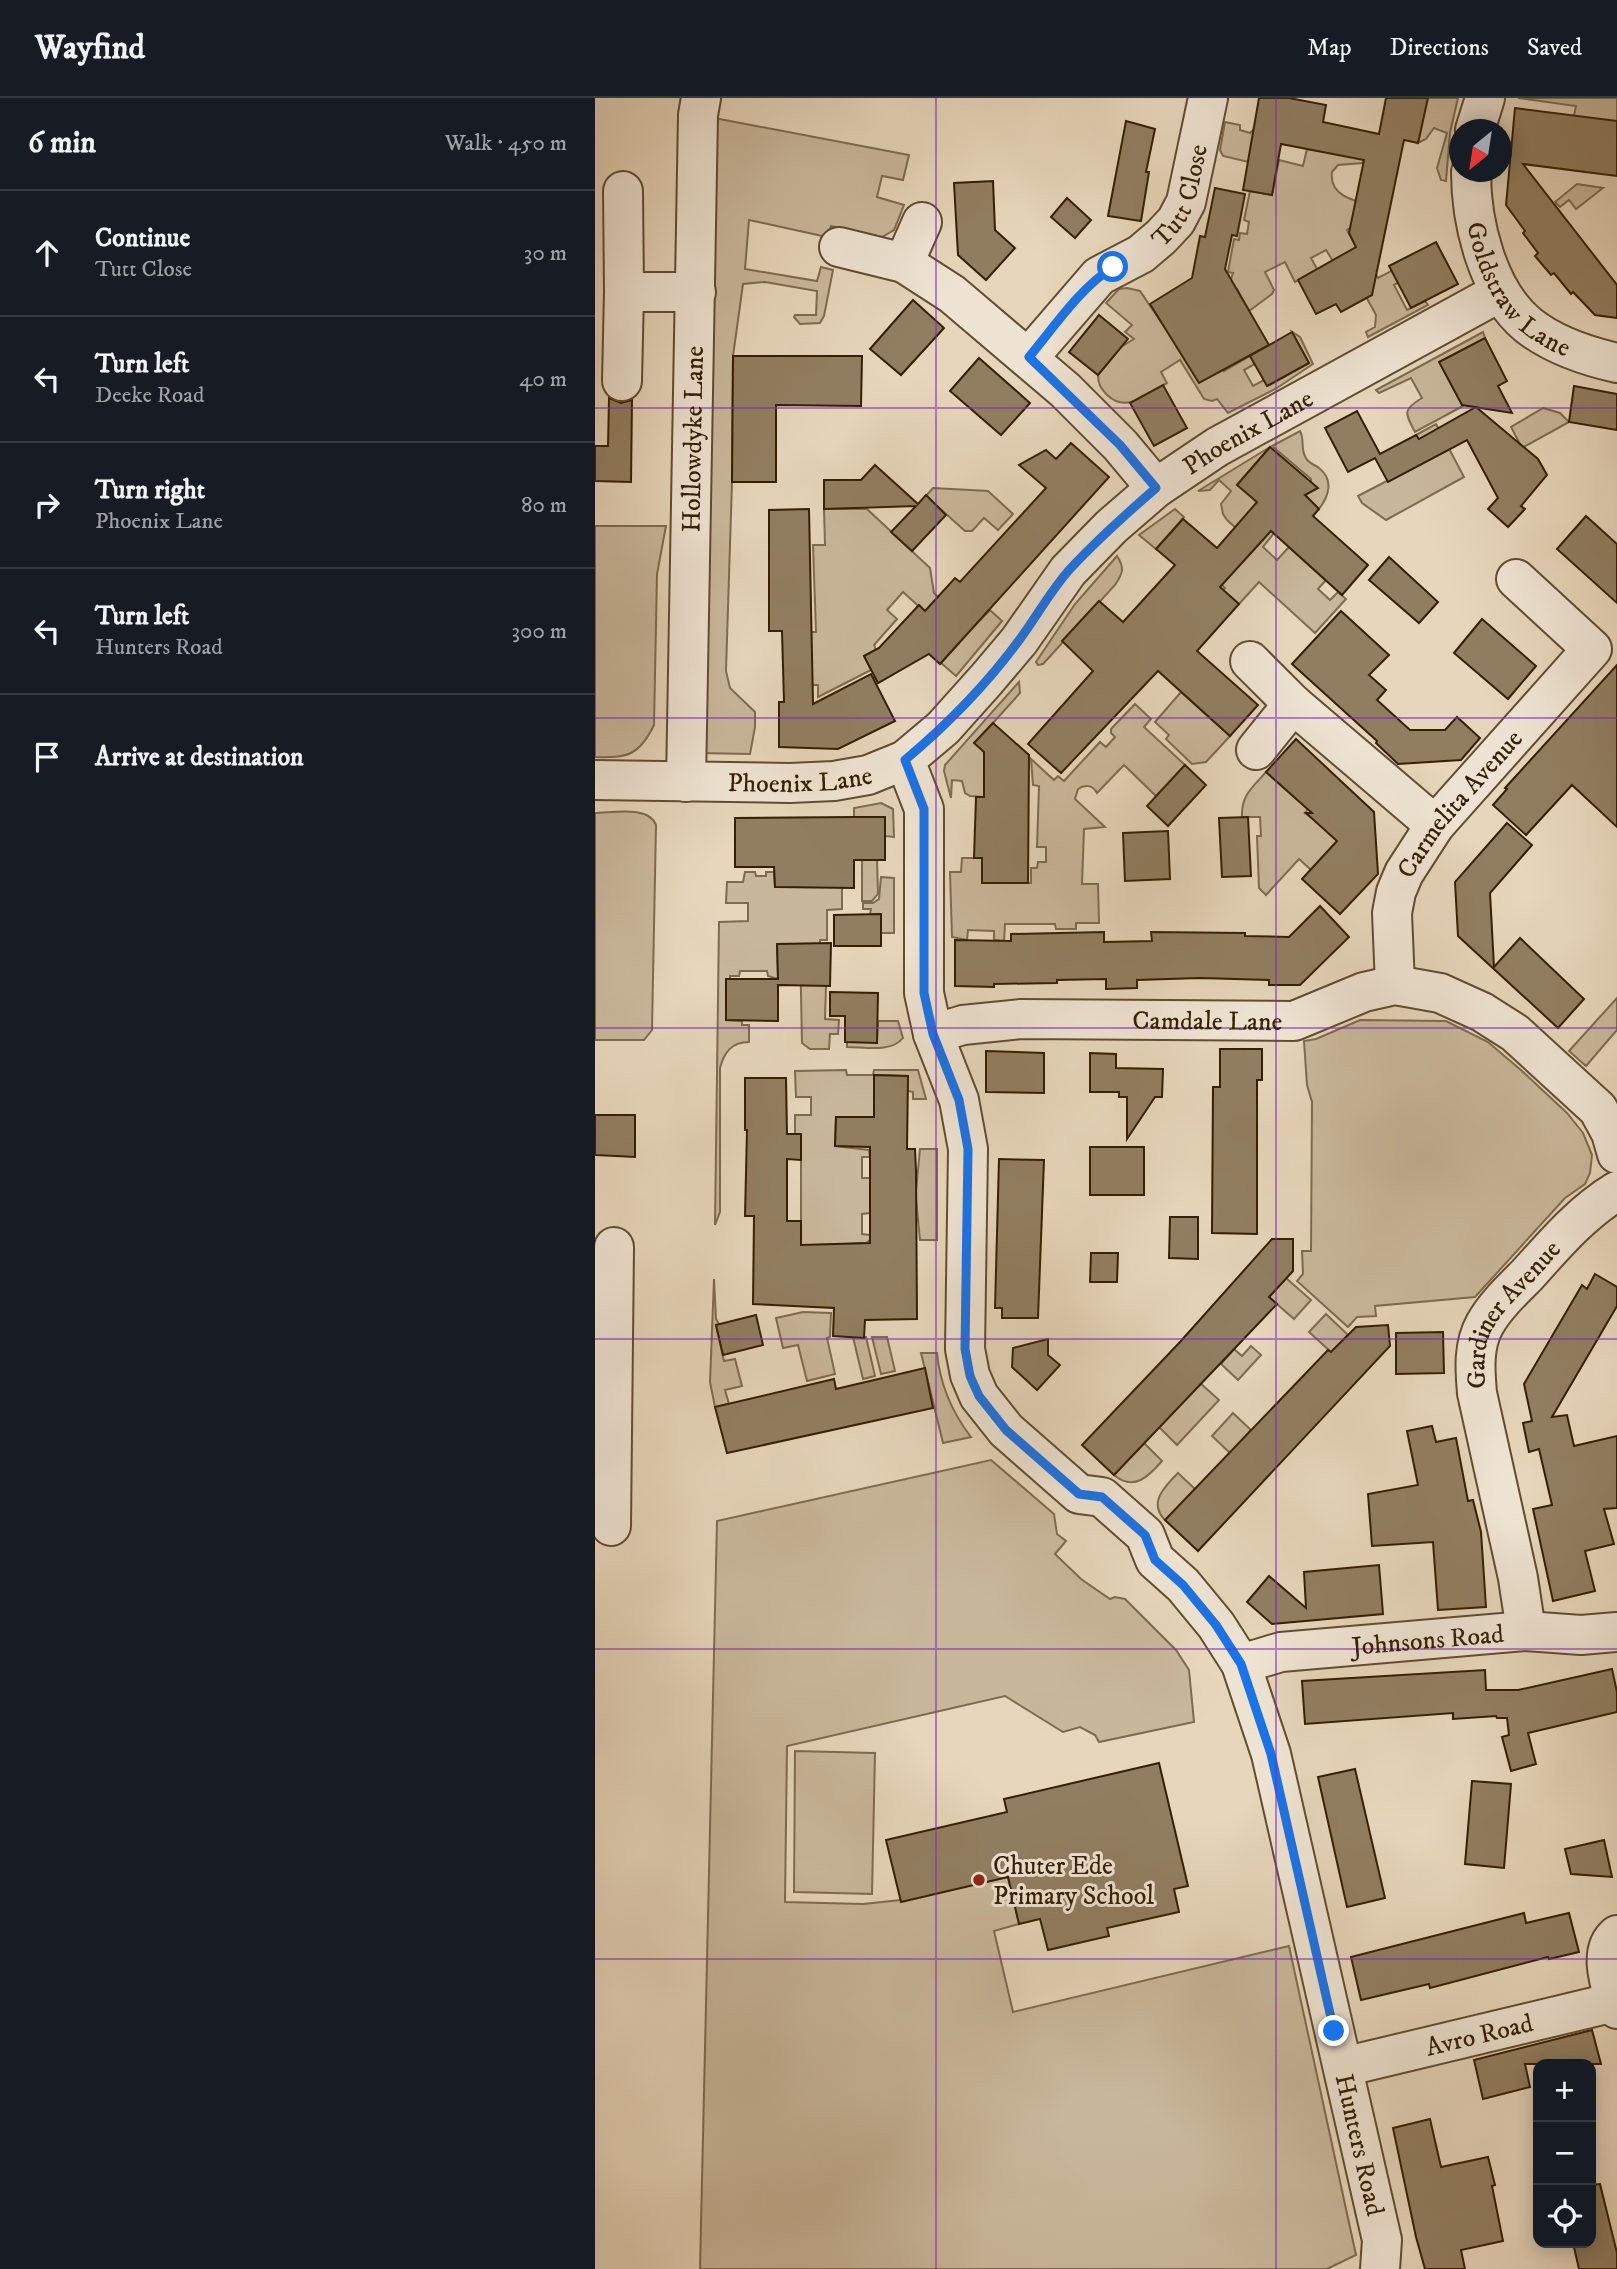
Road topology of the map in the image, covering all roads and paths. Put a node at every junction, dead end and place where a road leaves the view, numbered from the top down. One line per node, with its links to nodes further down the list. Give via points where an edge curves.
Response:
1 (701, 98): 11 (street, Hollowdyke Lane)
2 (1208, 98): 13 (street, Tutt Close, via 1186,202 1176,221 1141,254 1099,276)
3 (1485, 98): 4 (street)
4 (1478, 119)
5 (1472, 182): 12 (street, Goldstraw Lane, via 1483,254)
6 (623, 191): 10 (street)
7 (922, 222): 9 (street)
8 (839, 247): 9 (street)
9 (904, 263): 13 (street, via 952,294)
10 (624, 292): 11 (street); 15 (street)
11 (696, 292): 23 (street, Hollowdyke Lane)
12 (1500, 292): 14 (street, Goldstraw Lane, via 1528,324 1581,355); 16 (street, Phoenix Lane, via 1217,447)
13 (1029, 357): 16 (street, via 1120,445)
14 (1617, 363)
15 (622, 382)
16 (1156, 488): 21 (street, Phoenix Lane, via 1068,571 986,680 943,728)
17 (1515, 579): 24 (street, Carmelita Avenue, via 1592,649)
18 (1250, 661): 19 (street)
19 (1293, 705): 20 (street); 24 (street)
20 (1255, 750)
21 (905, 760): 23 (street, Phoenix Lane, via 868,775 834,781); 26 (street, Hunters Road, via 924,809 924,993)
22 (595, 780): 23 (street, Phoenix Lane)
23 (686, 782)
24 (1435, 825): 25 (street, Carmelita Avenue, via 1396,892 1392,913)
25 (1395, 985): 26 (street, Camdale Lane, via 1364,992 1294,1021 1021,1019 963,1025); 27 (street, Camdale Lane, via 1440,993 1515,1033 1598,1109)
26 (933, 1034): 34 (street, Hunters Road, via 959,1100 968,1149 965,1349 979,1396 1006,1430 1079,1494 1102,1497 1145,1535 1155,1560 1183,1585)
27 (1617, 1154)
28 (1617, 1191): 32 (street, Gardiner Avenue, via 1574,1223 1497,1307 1483,1326 1474,1362)
29 (614, 1247): 30 (street)
30 (604, 1381): 31 (street)
31 (611, 1526)
32 (1526, 1631): 33 (street, Johnsons Road); 34 (street, Johnsons Road, via 1281,1651)
33 (1617, 1632)
34 (1241, 1664): 37 (street, Hunters Road, via 1271,1754)
35 (1614, 1938): 36 (street, via 1606,1956)
36 (1616, 2005): 37 (street, Avro Road)
37 (1343, 2067): 38 (street, Hunters Road, via 1382,2240)
38 (1380, 2269)

